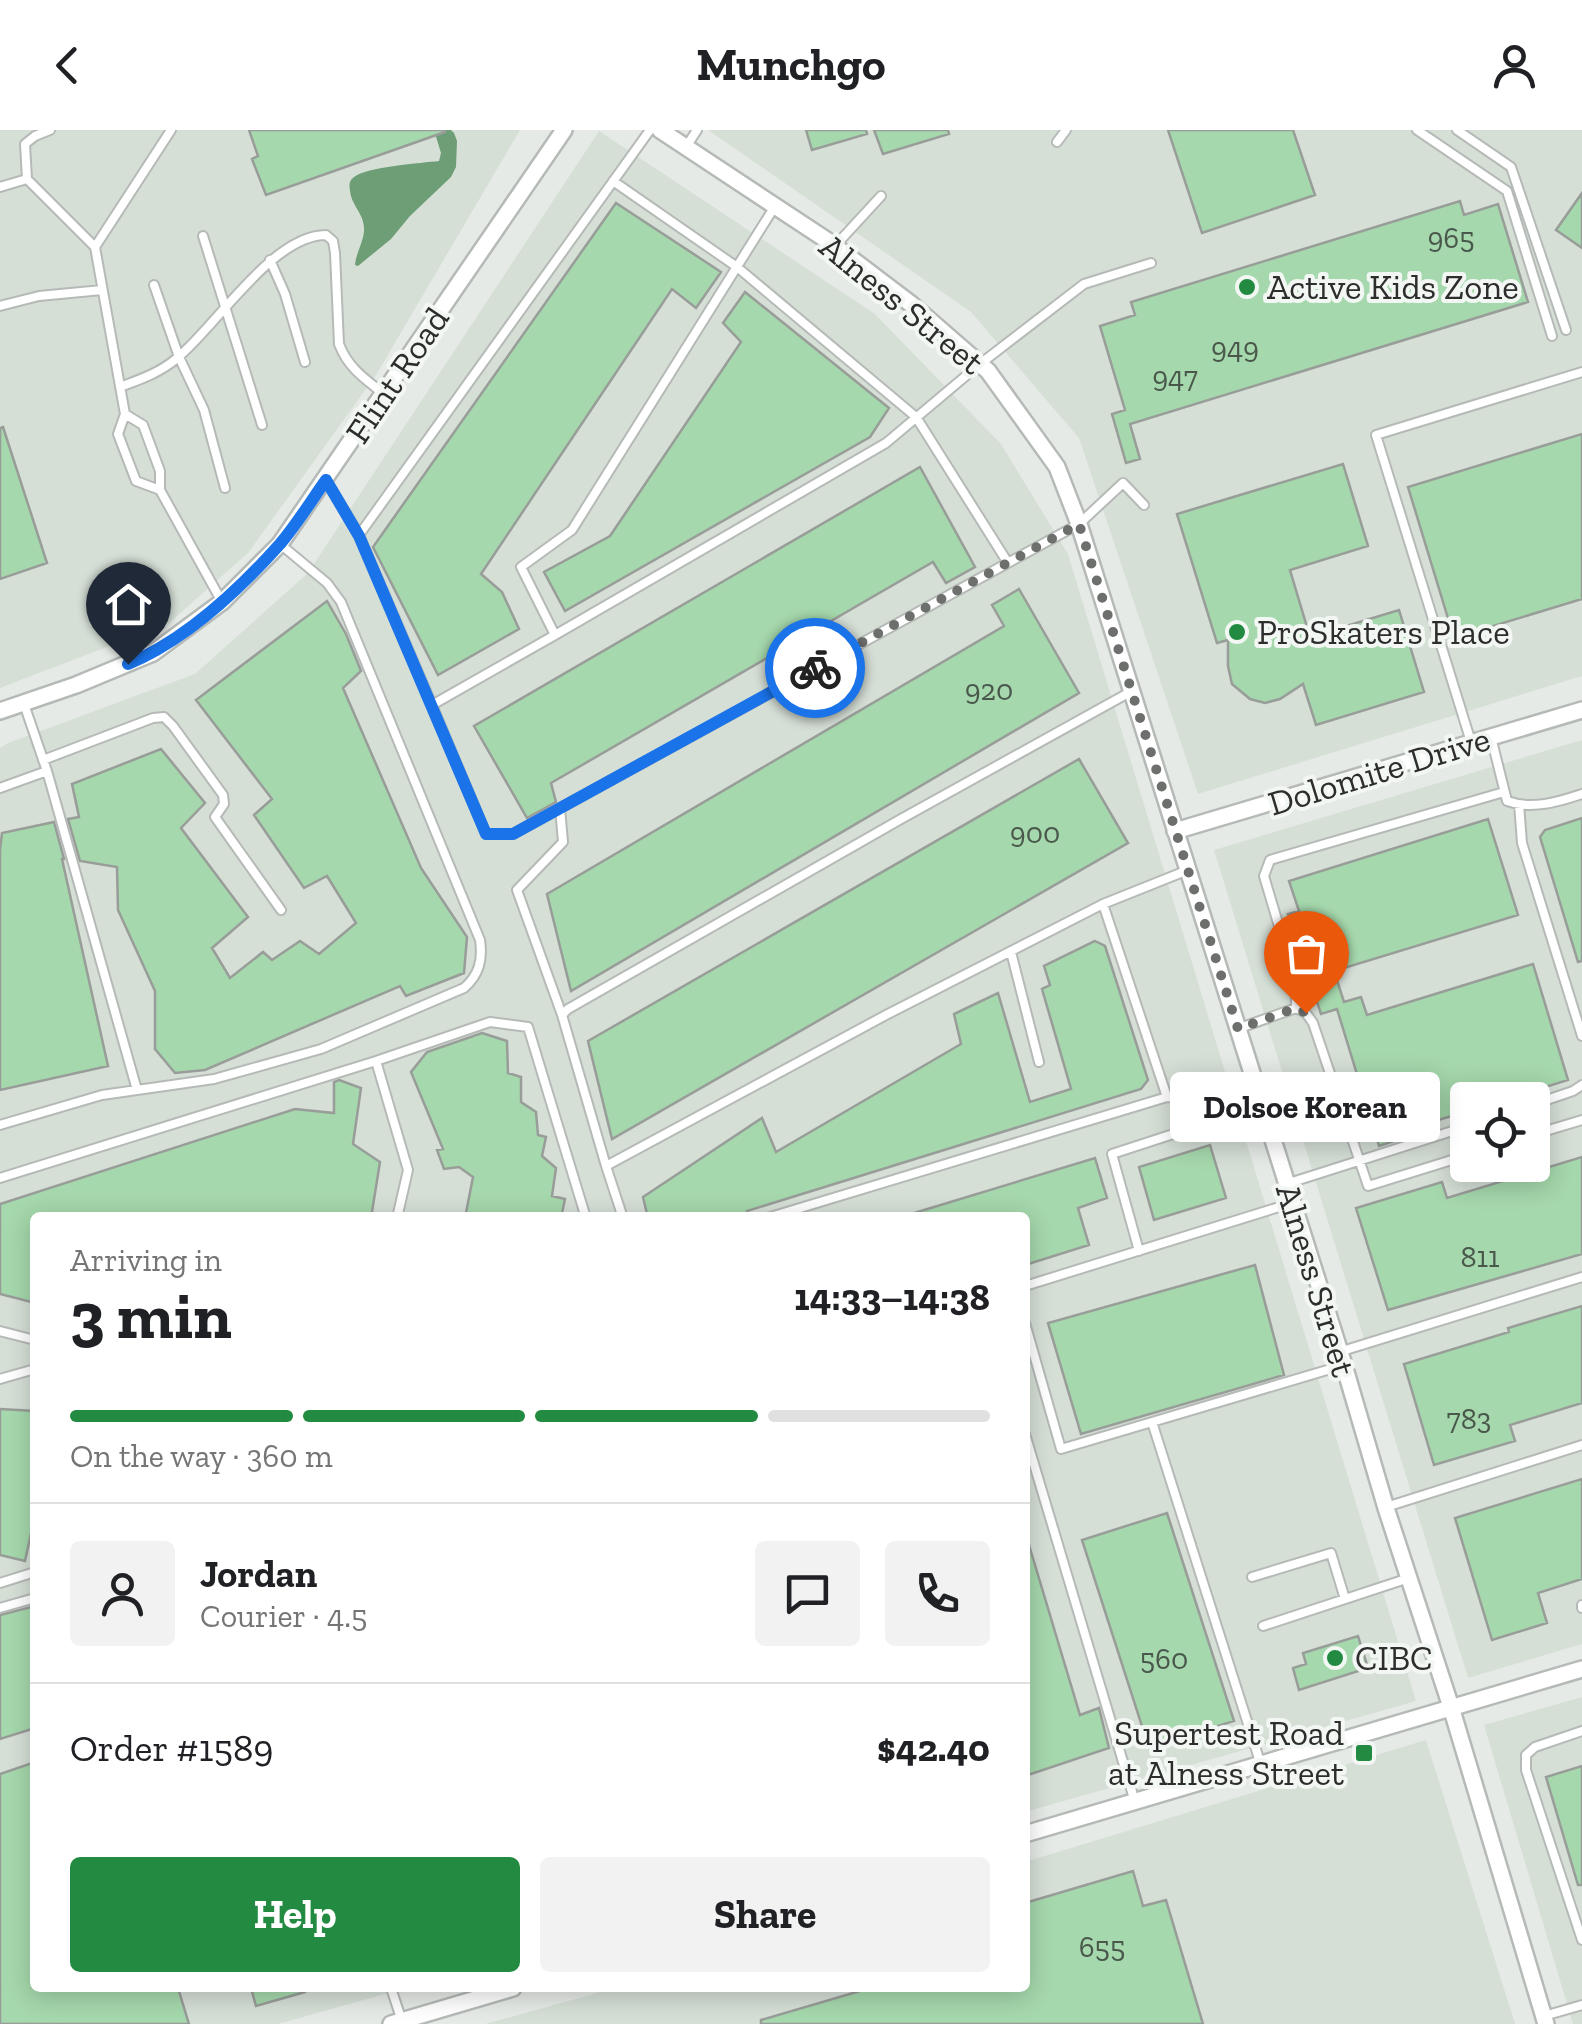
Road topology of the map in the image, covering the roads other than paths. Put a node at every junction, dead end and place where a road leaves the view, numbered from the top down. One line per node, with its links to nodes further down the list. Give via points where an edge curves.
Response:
1 (50, 130): 12 (lane, via 25,144)
2 (171, 130): 19 (lane)
3 (564, 130): 34 (street, Flint Road)
4 (650, 130): 13 (lane)
5 (660, 130): 11 (street, Alness Street)
6 (697, 130): 11 (lane)
7 (1066, 130): 10 (lane)
8 (1416, 130): 28 (lane, via 1506,191)
9 (1457, 130): 27 (lane, via 1511,167)
10 (1057, 142)
11 (686, 147): 16 (street, Alness Street)
12 (27, 178): 14 (lane); 19 (lane)
13 (613, 181): 22 (lane); 43 (lane)
14 (0, 187)
15 (881, 196): 18 (lane)
16 (775, 206): 18 (street, Alness Street); 22 (lane)
17 (203, 236): 26 (lane)
18 (835, 246): 31 (street, Alness Street)
19 (95, 247): 24 (lane)
20 (270, 260): 26 (lane); 30 (lane); 34 (lane, via 315,235 332,241 344,358)
21 (1151, 263): 31 (lane, via 1084,284)
22 (736, 267): 36 (lane); 47 (lane, via 572,530 520,567)
23 (154, 285): 29 (lane)
24 (102, 290): 25 (lane); 33 (lane)
25 (0, 306)
26 (225, 308): 29 (lane); 37 (lane)
27 (1566, 330)
28 (1552, 336)
29 (179, 356): 33 (lane); 39 (lane, via 204,410)
30 (304, 362)
31 (980, 364): 36 (lane); 42 (street, Alness Street, via 1057,467)
32 (1582, 372): 54 (lane, via 1376,436)
33 (120, 387): 35 (lane)
34 (384, 394): 38 (street, Flint Road)
35 (124, 414): 40 (lane, via 143,425 160,470); 40 (lane, via 118,434 136,481)
36 (916, 417): 45 (lane); 47 (lane, via 886,443)
37 (262, 425)
38 (326, 480): 43 (lane); 44 (street, Flint Road)
39 (225, 488)
40 (160, 490): 46 (lane)
41 (1144, 505): 42 (lane, via 1124,483)
42 (1079, 524): 45 (lane); 48 (street, Alness Street)
43 (359, 536): 50 (lane)
44 (280, 544): 46 (street, Flint Road); 74 (lane, via 341,602 480,940 479,967 464,988 321,1049 214,1079)
45 (1008, 563): 61 (lane)
46 (222, 602): 49 (street, Flint Road, via 153,653)
47 (556, 635): 50 (lane)
48 (1132, 691): 62 (street, Alness Street); 68 (lane)
49 (24, 703): 52 (street, Flint Road); 55 (lane)
50 (432, 705): 61 (lane, via 486,834 513,834)
51 (1582, 710): 53 (street, Dolomite Drive)
52 (0, 711)
53 (1491, 737): 54 (street, Dolomite Drive); 58 (lane)
54 (1471, 742): 62 (street, Dolomite Drive)
55 (43, 760): 56 (lane); 65 (lane, via 164,717 223,795 215,817)
56 (46, 771): 57 (lane); 74 (lane)
57 (0, 788)
58 (1504, 792): 60 (lane, via 1506,801); 67 (lane, via 1270,860 1264,876 1296,984)
59 (1582, 794): 60 (lane)
60 (1519, 804): 70 (lane, via 1522,843)
61 (560, 808): 68 (lane, via 563,842 517,890)
62 (1175, 831): 63 (street, Alness Street)
63 (1188, 870): 64 (lane); 69 (street, Alness Street)
64 (1103, 904): 66 (lane); 75 (lane)
65 (280, 910)
66 (1011, 952): 72 (lane); 85 (lane)
67 (1296, 1008): 69 (lane); 83 (lane, via 1313,1023)
68 (562, 1016): 85 (lane)
69 (1238, 1029): 77 (street, Alness Street)
70 (1582, 1036)
71 (376, 1062): 86 (lane); 89 (lane, via 408,1170); 90 (lane, via 490,1022 528,1027)
72 (1039, 1062)
73 (1582, 1085): 76 (lane)
74 (137, 1090): 80 (lane)
75 (1168, 1097): 78 (lane, via 1224,1098); 92 (lane)
76 (1550, 1099)
77 (1262, 1105): 78 (lane); 87 (street, Alness Street)
78 (1229, 1117): 93 (lane, via 1112,1154)
79 (1582, 1120): 81 (lane)
80 (0, 1125)
81 (1550, 1130)
82 (1450, 1132): 83 (lane)
83 (1359, 1161): 84 (lane, via 1368,1186); 87 (lane)
84 (1450, 1161)
85 (606, 1166): 91 (lane)
86 (0, 1178)
87 (1286, 1184): 88 (street, Alness Street)
88 (1292, 1203): 93 (lane); 99 (street, Alness Street)
89 (398, 1212)
90 (584, 1212)
91 (621, 1212)
92 (787, 1212)
93 (1139, 1251): 95 (lane)
94 (1582, 1276): 99 (lane)
95 (1030, 1284)
96 (0, 1332): 97 (lane)
97 (30, 1339)
98 (1030, 1340): 102 (lane, via 1062,1449)
99 (1341, 1358): 102 (lane); 105 (street, Alness Street)
100 (30, 1371): 101 (lane)
101 (0, 1379)
102 (1152, 1422): 117 (lane)
103 (1582, 1446): 105 (lane)
104 (1030, 1451): 118 (lane)
105 (1386, 1508): 108 (street, Alness Street)
106 (30, 1574): 109 (lane)
107 (1252, 1577): 111 (lane, via 1330,1553)
108 (1409, 1578): 111 (lane); 115 (street, Alness Street)
109 (0, 1583)
110 (30, 1599): 112 (lane)
111 (1345, 1599): 113 (lane)
112 (0, 1608)
113 (1263, 1626)
114 (1582, 1669): 115 (street)
115 (1451, 1707): 117 (street); 124 (street, Alness Street)
116 (1582, 1731): 120 (lane, via 1526,1756)
117 (1261, 1765): 118 (street)
118 (1135, 1802): 119 (street)
119 (1030, 1833)
120 (1582, 1940)
121 (392, 1992): 125 (lane)
122 (499, 1992): 125 (street)
123 (1582, 2005): 124 (lane)
124 (1545, 2020)
125 (397, 2022)

